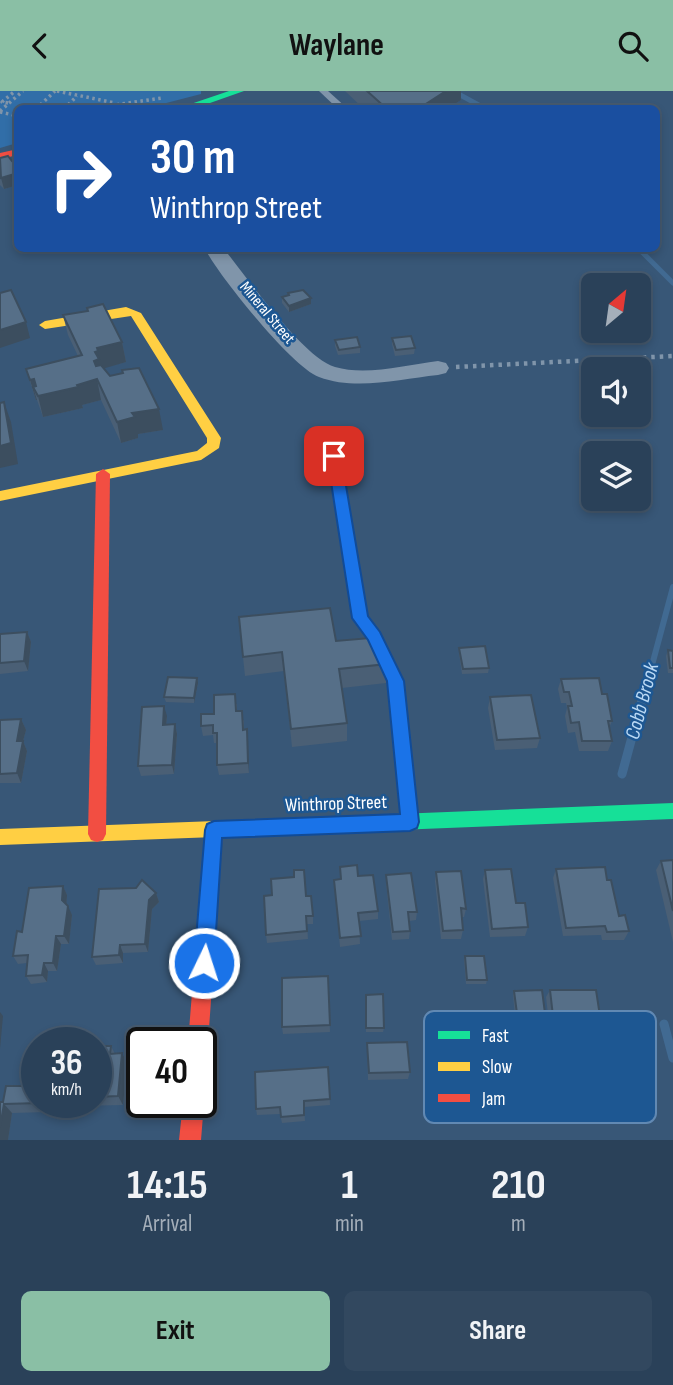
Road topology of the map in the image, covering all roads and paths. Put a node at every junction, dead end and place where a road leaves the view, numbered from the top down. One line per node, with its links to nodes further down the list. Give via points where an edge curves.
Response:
1 (15, 91): 8 (path, via 2,102)
2 (23, 91): 8 (path)
3 (56, 91): 6 (path); 9 (path)
4 (239, 91): 13 (main road)
5 (323, 91): 14 (lane)
6 (78, 95): 10 (path); 11 (path)
7 (168, 95): 12 (path)
8 (9, 104): 15 (path)
9 (40, 105)
10 (68, 105)
11 (125, 105)
12 (133, 105)
13 (194, 105)
14 (339, 105)
15 (0, 112)
16 (216, 252): 20 (street, Mineral Street, via 282,332)
17 (46, 325): 22 (main road, via 135,313 214,438 212,448 201,455)
18 (673, 356): 19 (path)
19 (438, 368): 20 (street, via 358,375)
20 (325, 372)
21 (334, 456): 25 (lane, via 360,618 396,681)
22 (103, 474): 23 (main road); 27 (main road)
23 (0, 496)
24 (673, 811): 25 (main road, Winthrop Street)
25 (410, 822): 26 (main road, Winthrop Street)
26 (214, 830): 27 (main road, Winthrop Street); 29 (main road)
27 (97, 834): 28 (main road, Winthrop Street)
28 (0, 837)
29 (199, 1027)
30 (192, 1118): 31 (main road)
31 (190, 1140)

